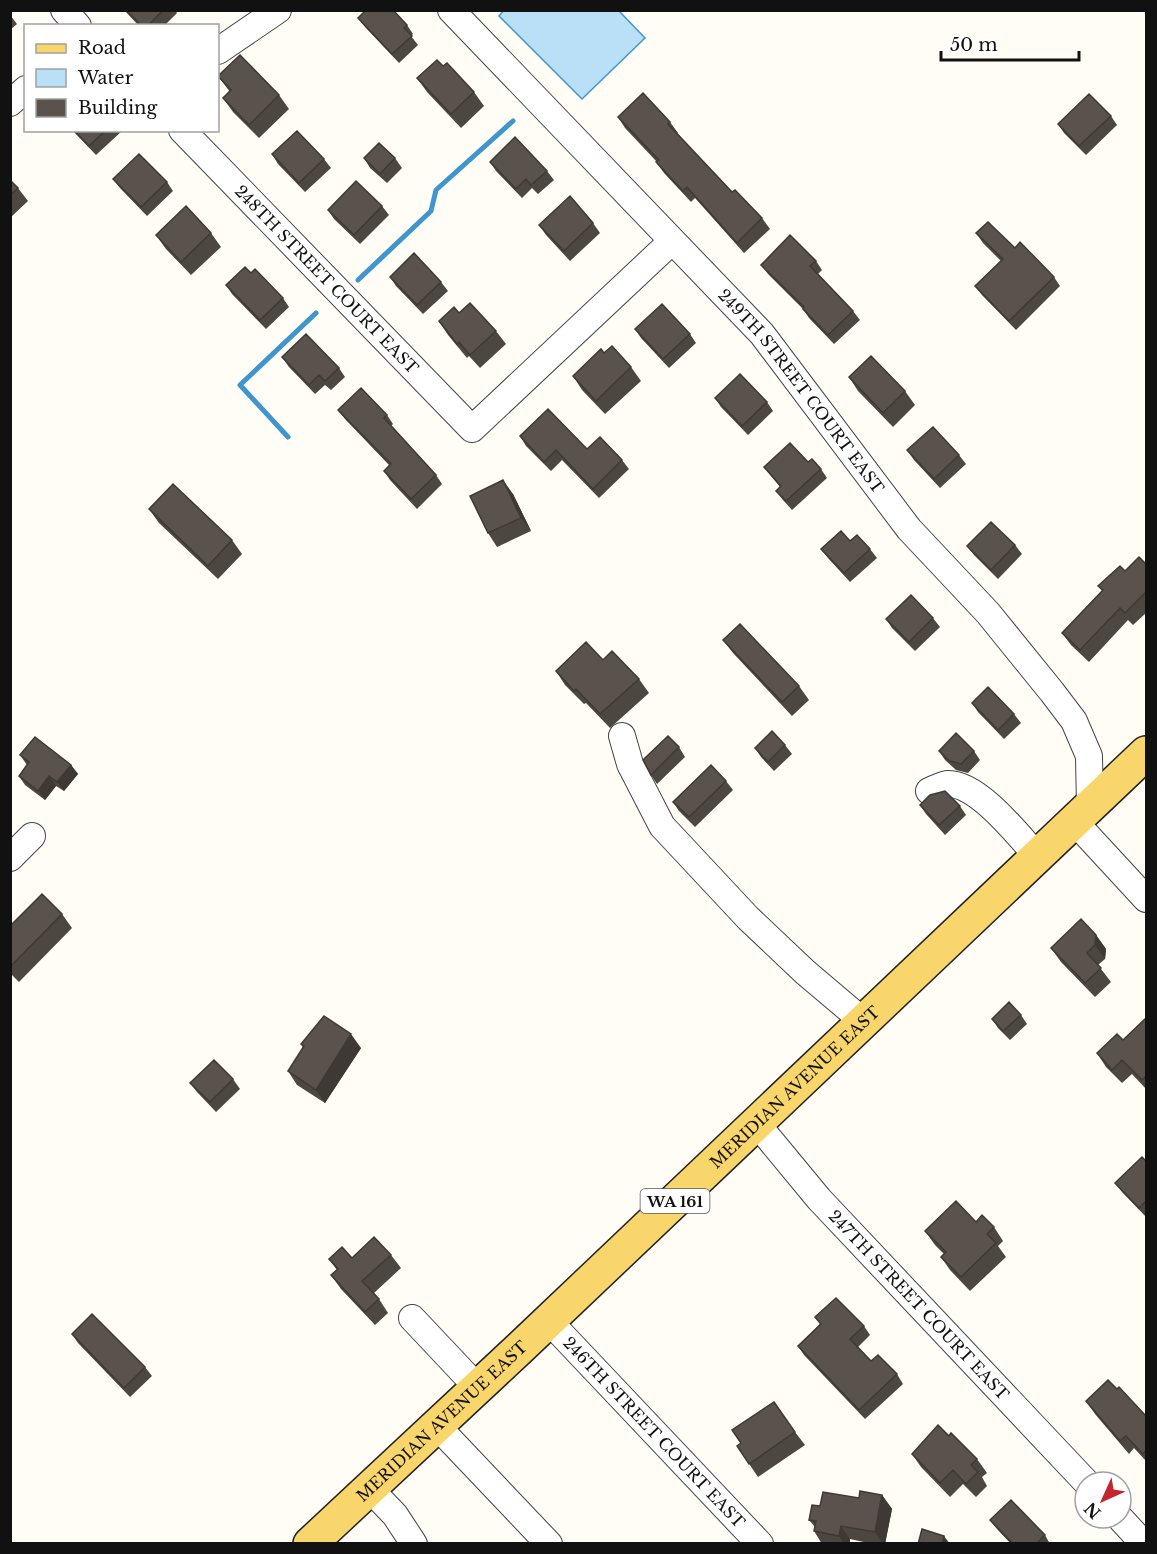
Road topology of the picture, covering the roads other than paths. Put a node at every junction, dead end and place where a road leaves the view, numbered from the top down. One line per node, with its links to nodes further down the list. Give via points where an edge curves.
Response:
1 (64, 10): 4 (street)
2 (278, 10): 5 (street)
3 (452, 10): 9 (street, 249TH STREET COURT EAST)
4 (76, 24)
5 (219, 50)
6 (24, 90): 7 (street)
7 (10, 102)
8 (185, 132): 9 (street, 248TH STREET COURT EAST, via 472,429)
9 (671, 242): 13 (street, 249TH STREET COURT EAST, via 776,351 909,530 988,613 1074,721 1089,756 1091,780)
10 (622, 736): 18 (street, via 630,764 662,826 748,918)
11 (1146, 753): 13 (main road, MERIDIAN AVENUE EAST / WA 161)
12 (929, 792): 15 (street, via 945,784 962,786 993,809)
13 (1082, 814): 15 (main road, MERIDIAN AVENUE EAST / WA 161); 17 (street)
14 (32, 836): 16 (street)
15 (1037, 856): 18 (main road, MERIDIAN AVENUE EAST / WA 161)
16 (10, 858)
17 (1146, 899)
18 (864, 1022): 19 (main road, MERIDIAN AVENUE EAST / WA 161)
19 (757, 1124): 21 (main road, MERIDIAN AVENUE EAST / WA 161); 24 (street, 247TH STREET COURT EAST, via 819,1199)
20 (412, 1317): 22 (street)
21 (549, 1321): 22 (main road, MERIDIAN AVENUE EAST / WA 161); 30 (street, 246TH STREET COURT EAST)
22 (477, 1387): 23 (main road, MERIDIAN AVENUE EAST / WA 161)
23 (436, 1425): 25 (main road, MERIDIAN AVENUE EAST / WA 161); 29 (street)
24 (1075, 1470)
25 (369, 1488): 27 (main road, MERIDIAN AVENUE EAST / WA 161); 28 (street, via 395,1515)
26 (1131, 1530): 31 (street)
27 (310, 1544)
28 (414, 1544)
29 (549, 1544)
30 (760, 1544)
31 (1144, 1544)

